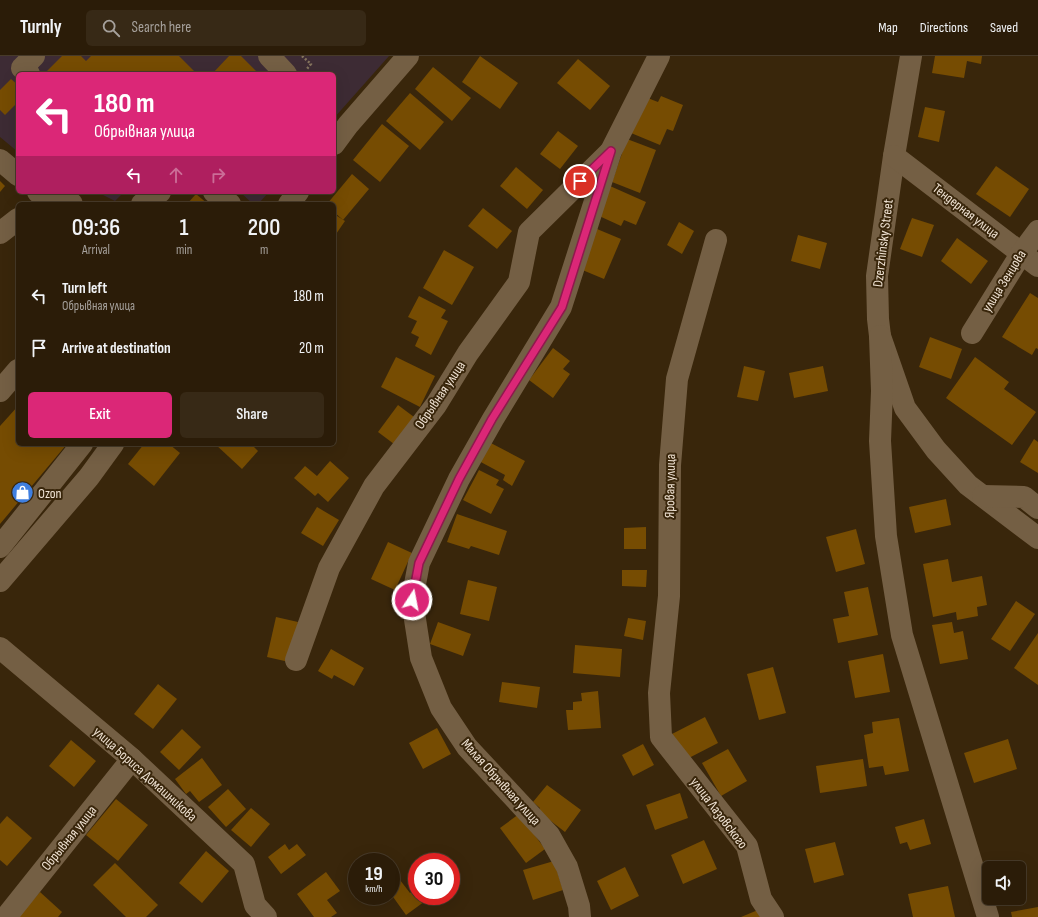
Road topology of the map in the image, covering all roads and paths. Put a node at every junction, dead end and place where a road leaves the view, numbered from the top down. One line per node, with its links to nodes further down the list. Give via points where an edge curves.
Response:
1 (34, 56): 7 (street, via 22,68)
2 (269, 56): 8 (street)
3 (302, 56): 8 (path, via 311,64)
4 (408, 56): 9 (street)
5 (659, 56): 10 (street, Обрывная улица)
6 (911, 56): 11 (street, Dzerzhinsky Street)
7 (27, 72)
8 (296, 72)
9 (337, 133)
10 (611, 151): 38 (street, Обрывная улица, via 562,307 492,419 459,479 419,563); 40 (street, Обрывная улица, via 529,232 519,282 468,353 436,405 374,486 329,568)
11 (894, 156): 26 (street, Тендерная улица); 28 (street, Dzerzhinsky Street, via 877,276)
12 (0, 160): 13 (street)
13 (16, 173)
14 (157, 194): 19 (street)
15 (217, 194): 20 (street)
16 (296, 194): 21 (street)
17 (40, 198): 18 (street)
18 (61, 202)
19 (145, 202)
20 (227, 202)
21 (290, 202)
22 (16, 220): 24 (street)
23 (1038, 231): 26 (street, улица Зенцова)
24 (0, 233)
25 (716, 240): 41 (street, Яровая улица, via 677,379 670,465 669,596 659,693)
26 (1029, 260): 27 (street, улица Зенцова)
27 (972, 333)
28 (880, 336): 33 (street, Dzerzhinsky Street, via 905,408 936,450 968,485); 47 (street, via 880,441 886,536 902,635)
29 (16, 372): 30 (street)
30 (0, 391)
31 (80, 446): 36 (street)
32 (112, 446): 37 (street, via 89,477)
33 (983, 496): 34 (street, via 1024,497); 35 (street, Dzerzhinsky Street)
34 (1038, 508)
35 (1038, 538)
36 (0, 547)
37 (0, 581)
38 (412, 600): 45 (street, Малая Обрывная улица, via 421,658 441,708 467,747 549,835 567,867)
39 (0, 648): 42 (street, улица Бориса Домашникова)
40 (296, 660)
41 (661, 737): 46 (street, улица Лазовского, via 747,846 761,899)
42 (132, 759): 43 (street, Обрывная улица); 44 (street, улица Бориса Домашникова, via 244,864 255,905)
43 (6, 917)
44 (266, 917)
45 (580, 917)
46 (773, 917)
47 (988, 917)

